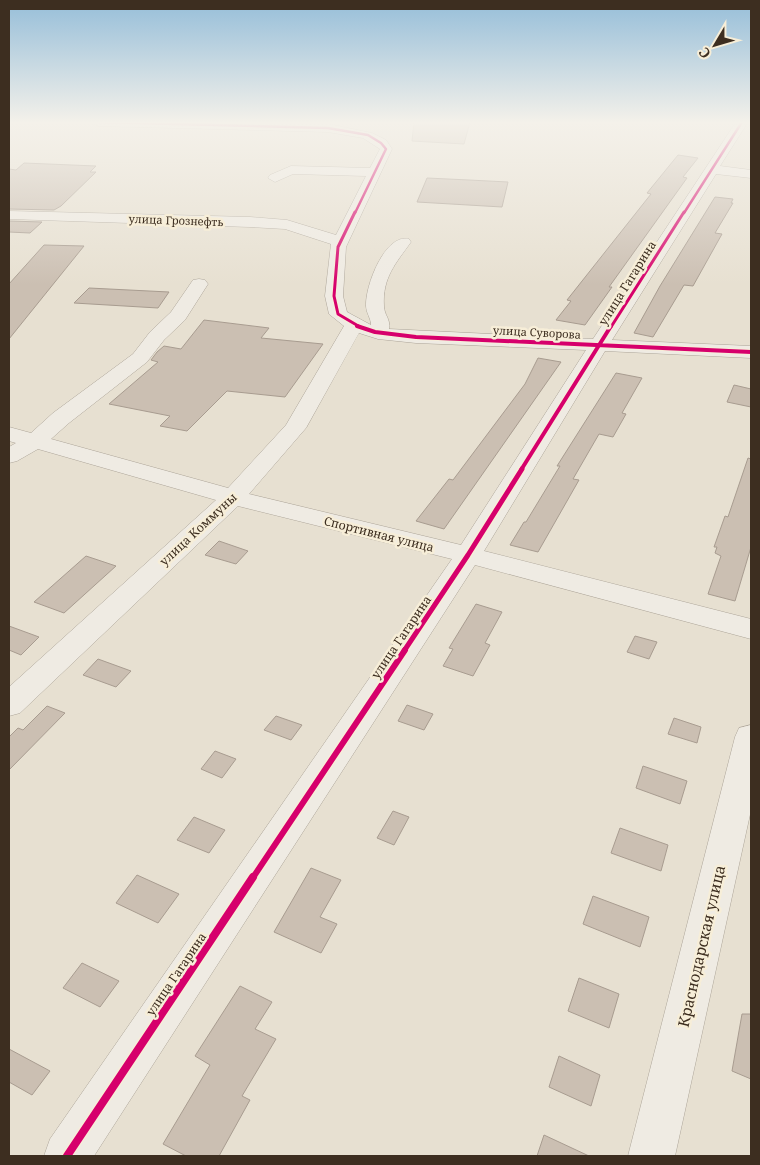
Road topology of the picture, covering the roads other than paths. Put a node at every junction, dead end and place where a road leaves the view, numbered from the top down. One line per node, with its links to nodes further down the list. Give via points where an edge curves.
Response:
1 (278, 176): 4 (street)
2 (371, 176): 6 (street)
3 (706, 176): 11 (street, улица Гагарина)
4 (275, 178)
5 (9, 215): 6 (street, улица Грознефть, via 250,222)
6 (331, 234): 9 (street, via 338,248 334,296 338,314)
7 (402, 242): 10 (street, via 381,267 377,282 375,308 381,326)
8 (199, 284): 14 (street, via 178,316 140,358)
9 (353, 326): 10 (street, улица Суворова); 16 (street, улица Коммуны, via 295,428)
10 (378, 333): 11 (street, улица Суворова)
11 (599, 346): 12 (street, улица Суворова); 17 (street, улица Гагарина)
12 (751, 352)
13 (9, 434): 14 (street, Спортивная улица)
14 (36, 441): 15 (street); 16 (street, Спортивная улица)
15 (9, 456)
16 (233, 498): 17 (street, Спортивная улица); 19 (street, улица Коммуны)
17 (468, 555): 18 (street, Спортивная улица); 21 (street, улица Гагарина)
18 (751, 629)
19 (9, 705)
20 (751, 737): 22 (street, Краснодарская улица)
21 (67, 1156)
22 (650, 1156)

